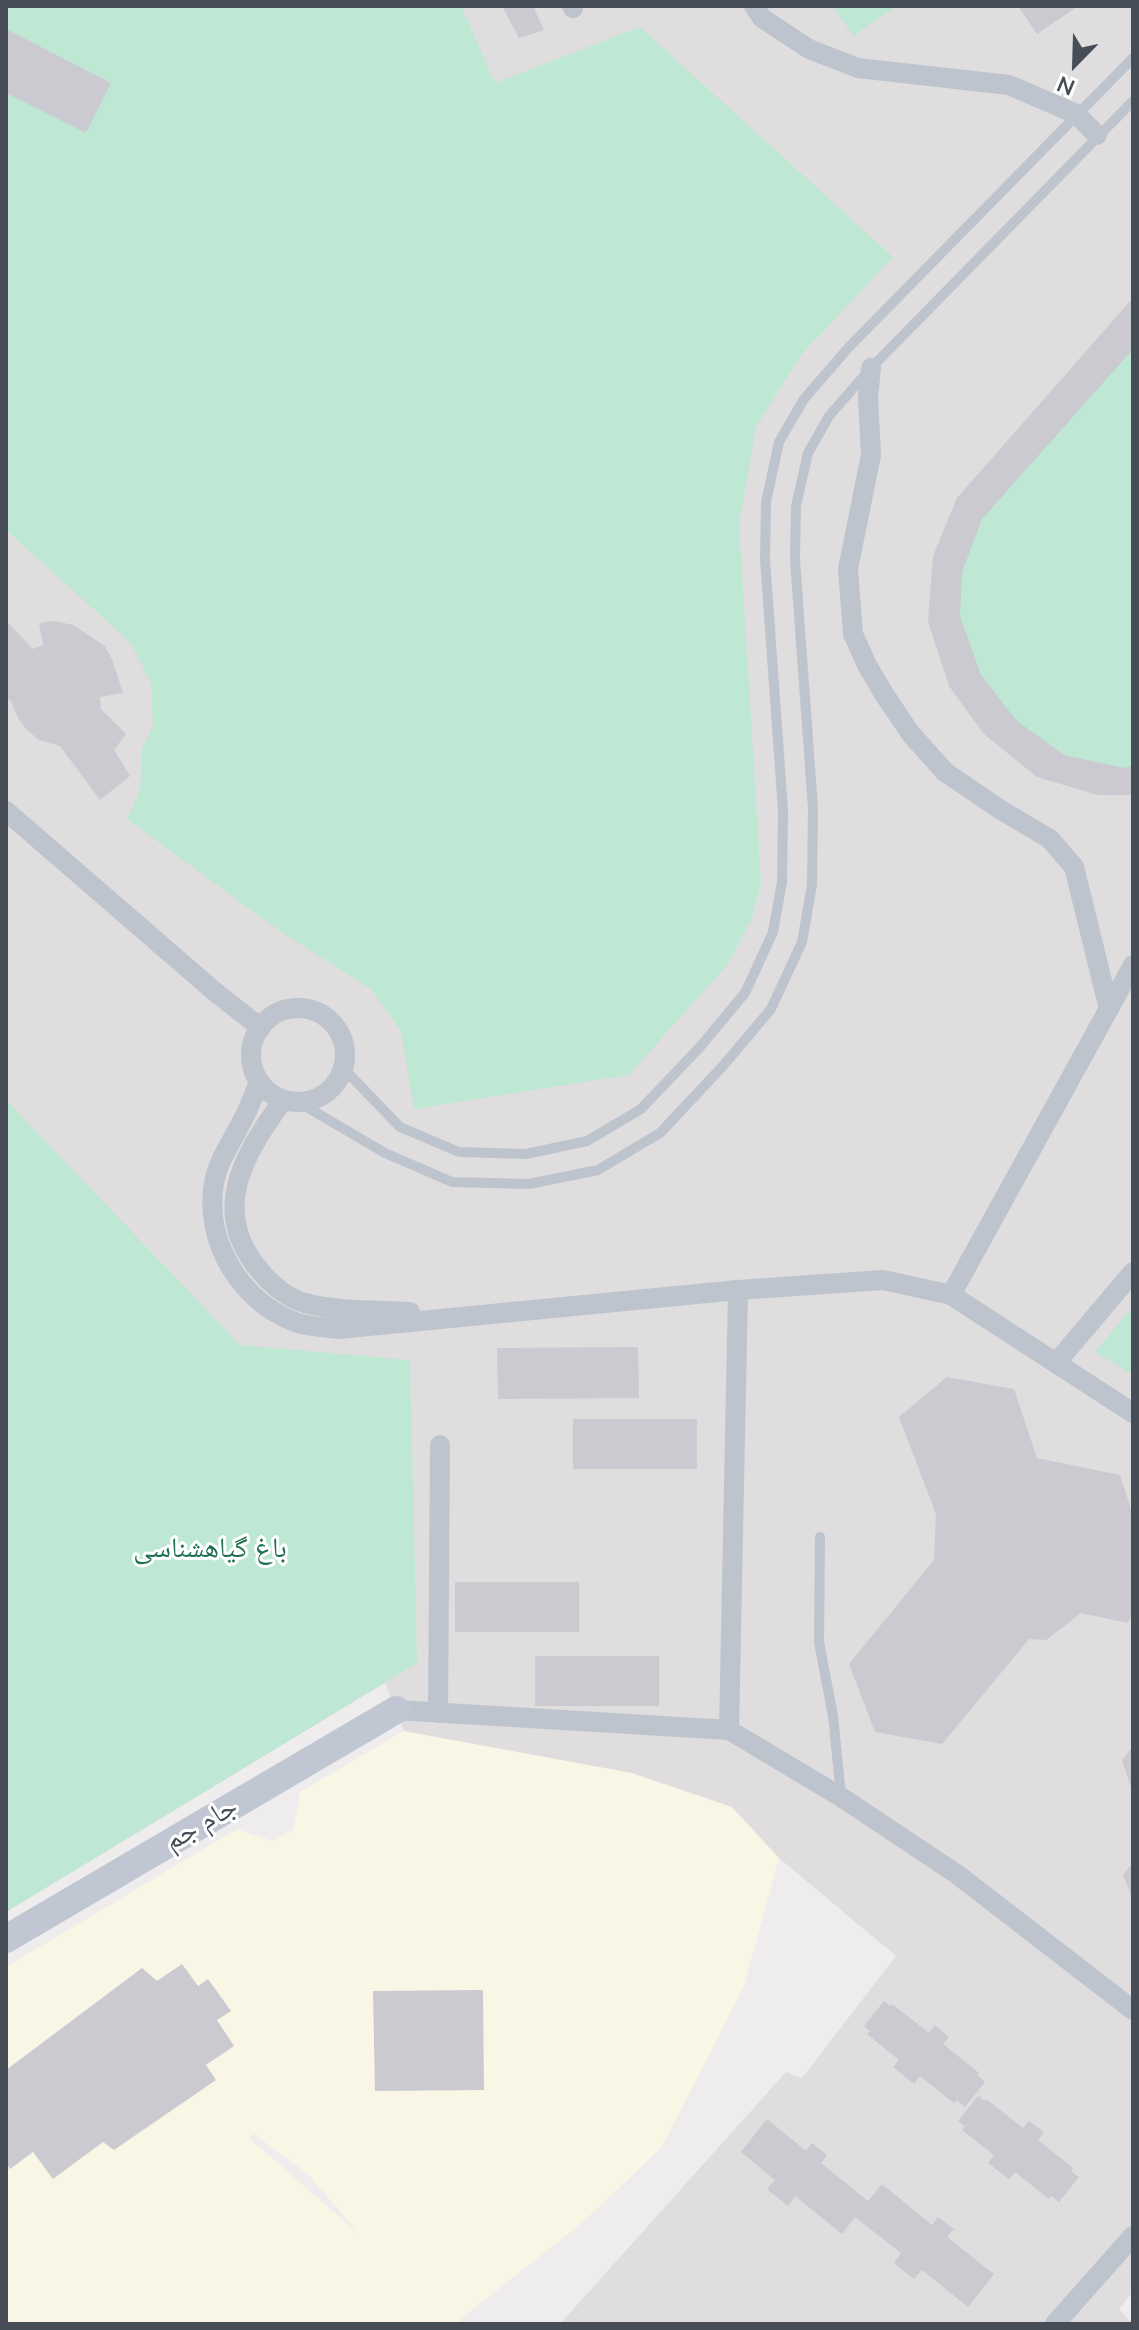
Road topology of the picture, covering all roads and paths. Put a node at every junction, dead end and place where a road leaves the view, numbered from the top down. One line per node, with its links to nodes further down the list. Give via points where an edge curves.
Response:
1 (754, 6): 4 (street, via 762,18 809,49 858,68 1009,85)
2 (1133, 58): 4 (lane)
3 (1133, 101): 5 (lane)
4 (1076, 114): 5 (street); 11 (lane, via 849,347 804,399 779,442 766,502 765,559 783,810 782,882 773,932 745,993 641,1109 587,1141 526,1154 459,1152 400,1127)
5 (1097, 135): 6 (lane)
6 (871, 368): 9 (street, via 871,455 848,569 853,634 884,694 945,772 1050,839 1074,867); 13 (lane, via 829,416 808,453 796,506 813,809 812,885 802,942 771,1009 660,1133 598,1170 529,1184 452,1182 385,1153)
7 (6, 811): 10 (street)
8 (1133, 965): 9 (street)
9 (1109, 1009): 16 (street)
10 (261, 1028): 11 (street, via 284,1011 313,1011 326,1017 343,1040); 12 (street, via 252,1054)
11 (344, 1069): 13 (street, via 328,1092 314,1100)
12 (259, 1081): 13 (street); 17 (street, via 223,1154 214,1184 213,1228 230,1269 262,1306 297,1323 338,1329)
13 (290, 1101): 17 (street, via 243,1163 235,1187 234,1224 249,1258 275,1289 303,1303 339,1308)
14 (1133, 1272): 18 (street)
15 (738, 1290): 16 (street, via 883,1280); 17 (street); 24 (street)
16 (951, 1295): 18 (street)
17 (478, 1315)
18 (1056, 1363): 19 (street)
19 (1133, 1413)
20 (440, 1445): 23 (street)
21 (820, 1537): 25 (lane, via 819,1642)
22 (396, 1710): 23 (street); 26 (street, جام جم)
23 (438, 1713): 24 (street)
24 (729, 1730): 25 (street)
25 (841, 1797): 27 (street, via 958,1875)
26 (6, 1939)
27 (1133, 2010)
28 (1133, 2236): 29 (street)
29 (1055, 2324)

